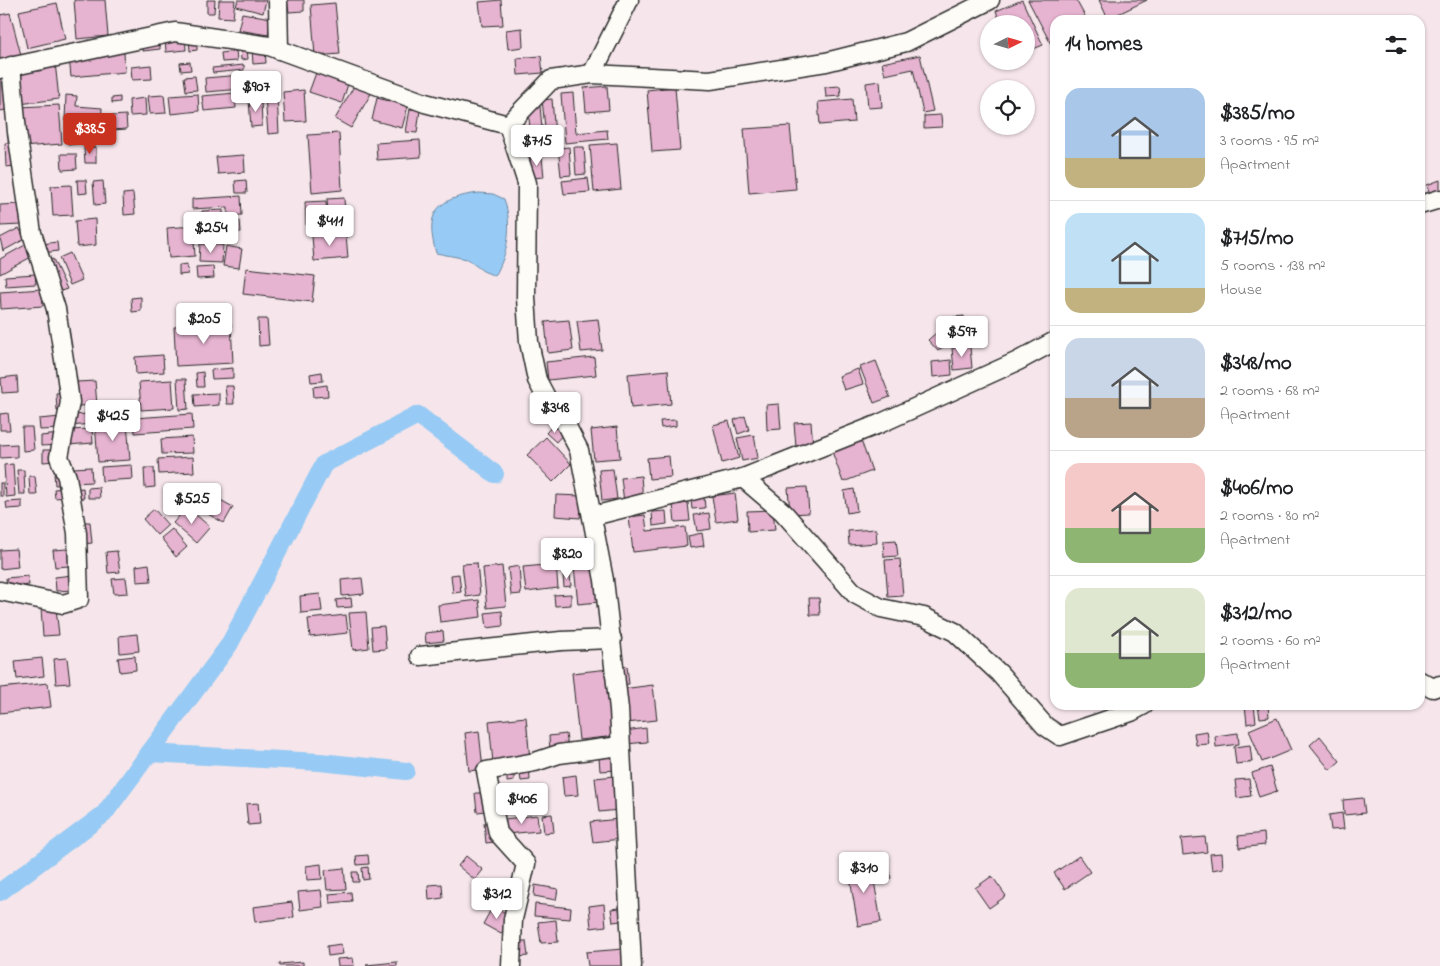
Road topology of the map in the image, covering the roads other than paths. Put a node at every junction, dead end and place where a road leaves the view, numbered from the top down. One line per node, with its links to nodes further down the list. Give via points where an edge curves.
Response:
1 (278, 0): 4 (street)
2 (629, 0): 6 (street)
3 (990, 0): 6 (street, via 906,42 826,62 710,80)
4 (279, 50): 5 (street, via 175,32); 7 (street, via 426,103)
5 (6, 68): 13 (street, via 32,233 56,309 65,366 70,402 59,457 67,477 77,533 80,599 63,604)
6 (592, 74): 7 (street, via 551,80)
7 (508, 125): 12 (street, via 527,184 526,298 529,342 537,380 548,401 561,414 579,450)
8 (1440, 199): 9 (street)
9 (1425, 204)
10 (1050, 344): 11 (street, via 879,424)
11 (743, 478): 12 (street); 18 (street, via 783,512 855,594 881,608 924,617 955,632 999,673 1045,726 1060,736)
12 (593, 516): 14 (street)
13 (0, 591)
14 (612, 639): 15 (street); 19 (street)
15 (420, 656)
16 (1425, 684): 17 (street, via 1433,688)
17 (1440, 685)
18 (1135, 710)
19 (620, 746): 20 (street, via 559,754 486,771 498,833 526,864 514,919); 21 (street)
20 (511, 966)
21 (632, 966)

